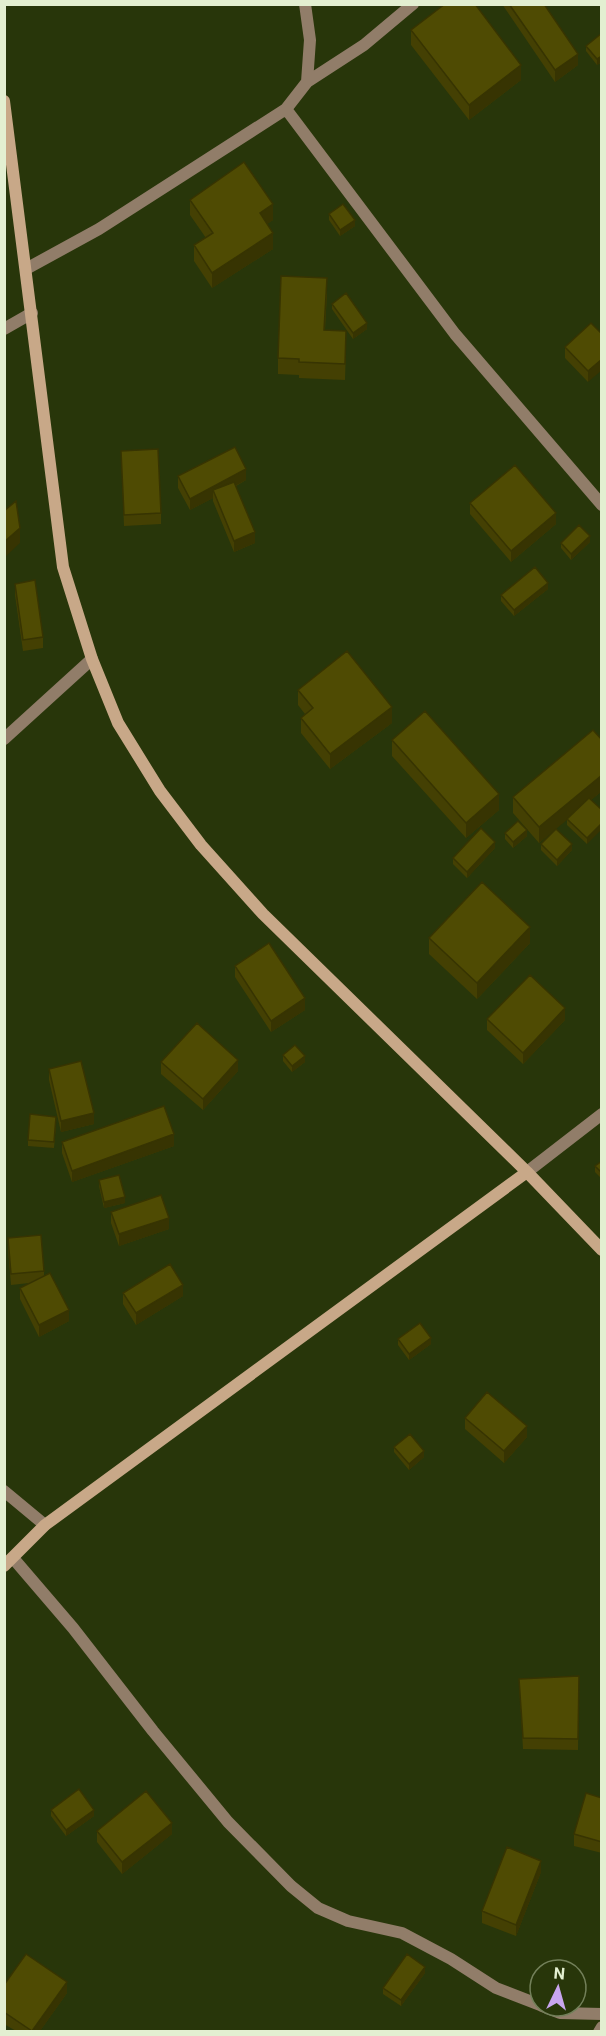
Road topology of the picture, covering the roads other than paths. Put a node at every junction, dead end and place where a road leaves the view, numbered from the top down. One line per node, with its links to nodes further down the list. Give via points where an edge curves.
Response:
1 (305, 4): 3 (street, via 310,40)
2 (413, 4): 3 (street, via 364,45)
3 (307, 82): 5 (street)
4 (4, 101): 6 (main road)
5 (286, 110): 6 (street, via 99,229); 9 (street, via 455,334)
6 (26, 269): 7 (main road)
7 (32, 313): 8 (street); 10 (main road, via 63,567)
8 (4, 329)
9 (602, 505)
10 (92, 659): 11 (street); 13 (main road, via 118,723 160,791 201,845 263,914)
11 (4, 739)
12 (602, 1114): 13 (street)
13 (527, 1172): 14 (main road); 16 (main road)
14 (602, 1250)
15 (4, 1491): 16 (street)
16 (45, 1525): 17 (main road)
17 (9, 1562): 18 (street, via 73,1628 228,1822 291,1886 318,1908 348,1921 402,1933 496,1988)
18 (528, 2001)
19 (602, 2027): 20 (street)
20 (599, 2031)

